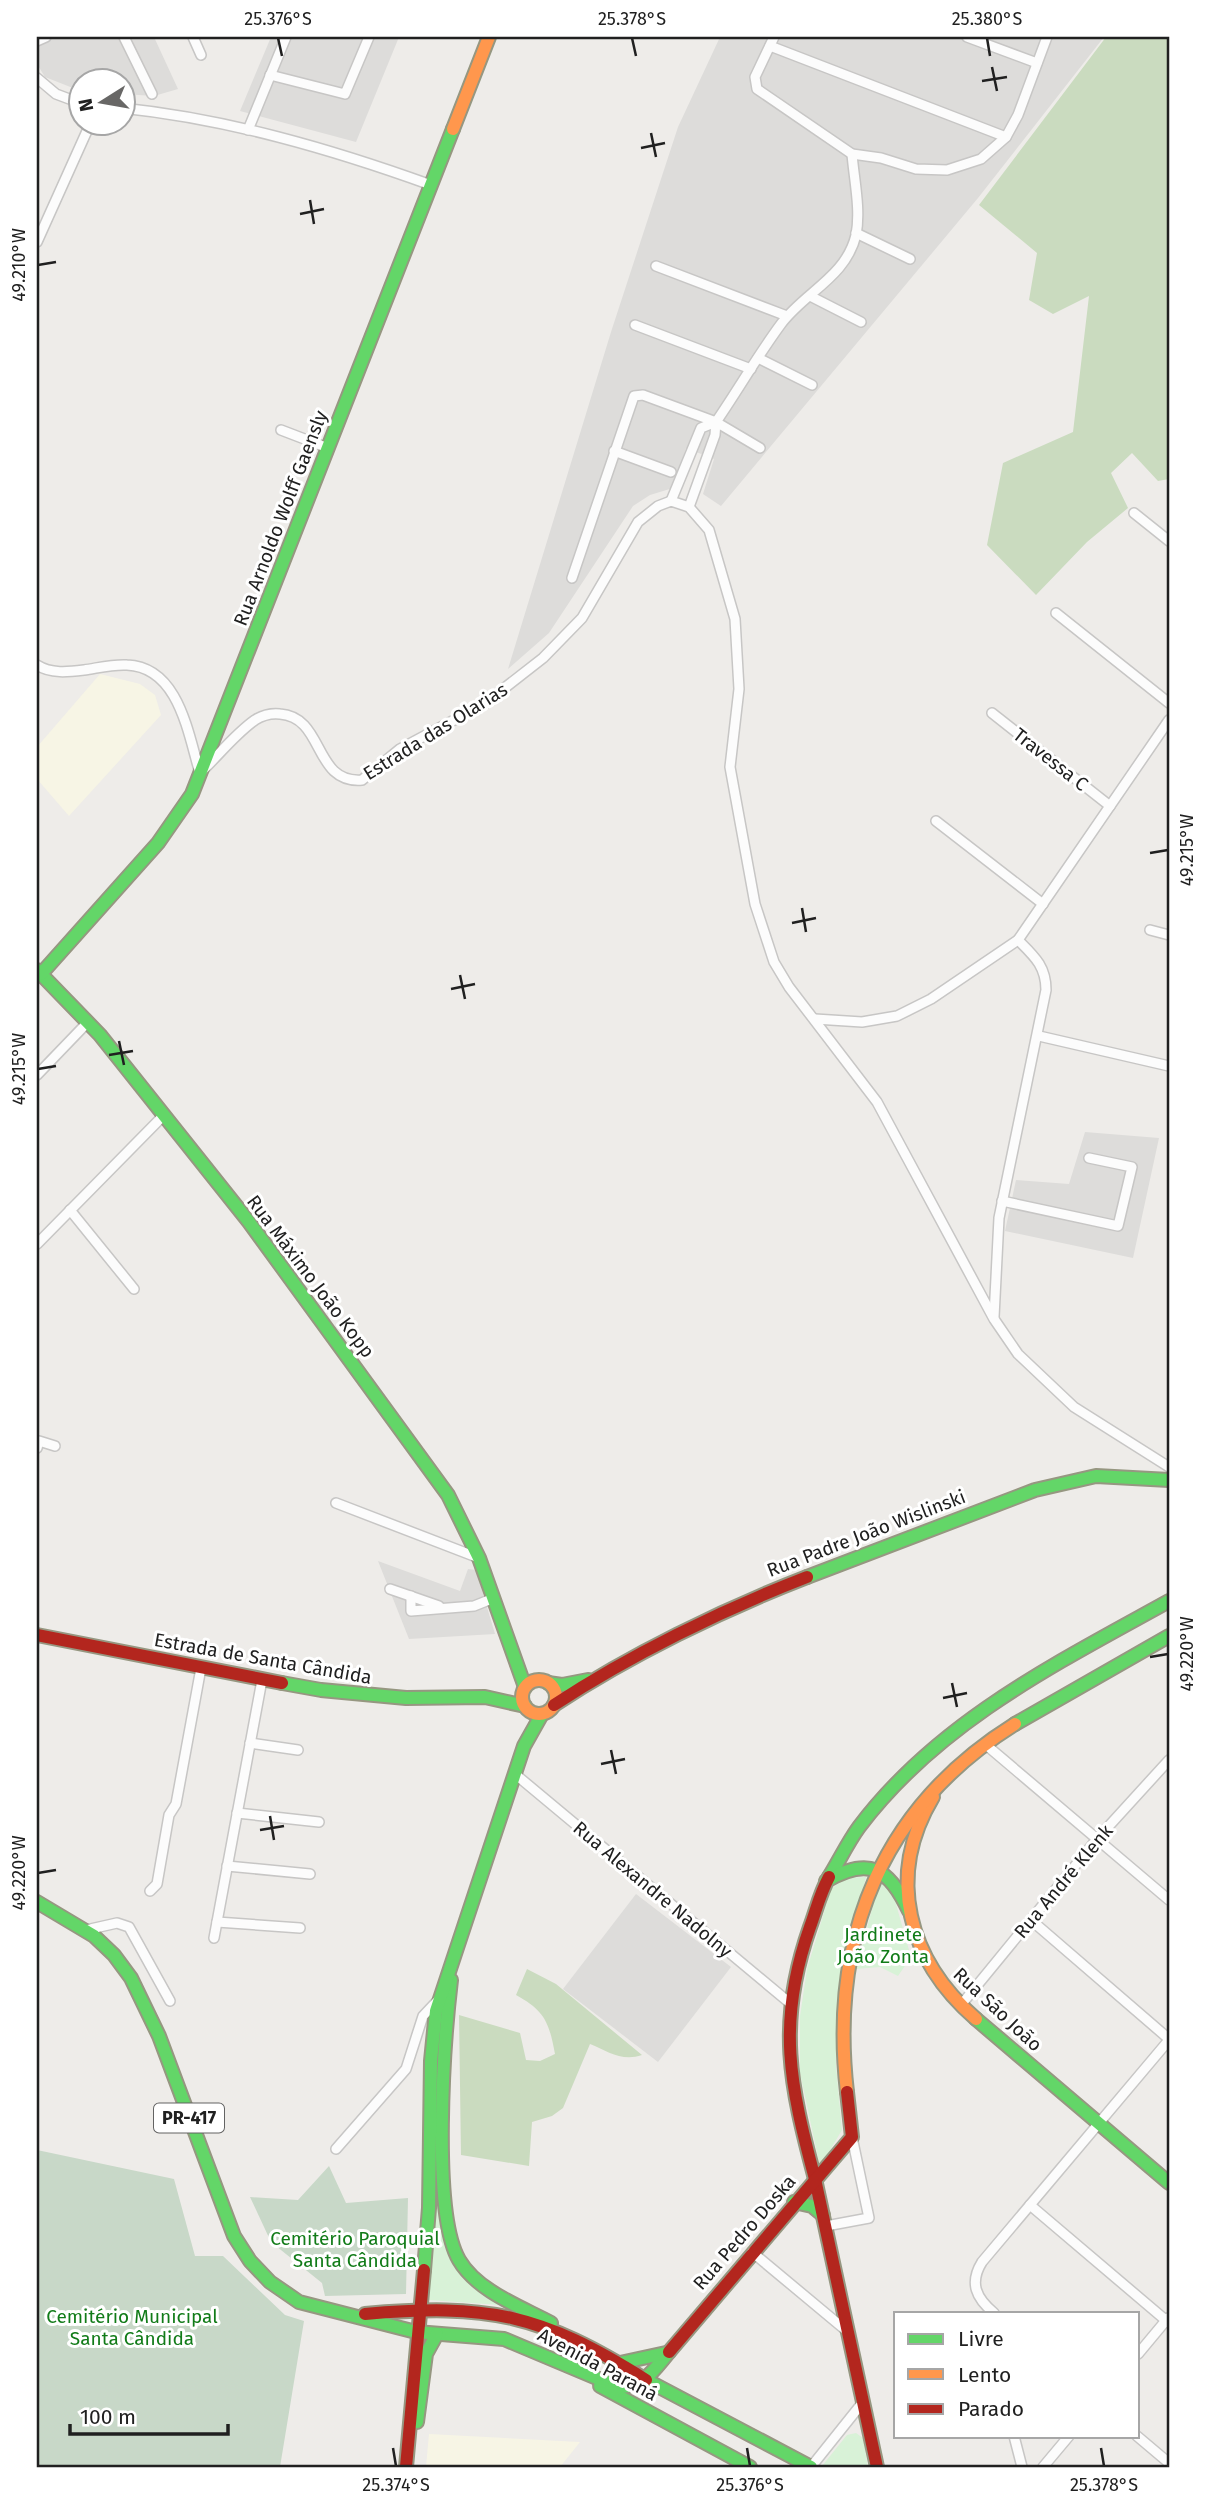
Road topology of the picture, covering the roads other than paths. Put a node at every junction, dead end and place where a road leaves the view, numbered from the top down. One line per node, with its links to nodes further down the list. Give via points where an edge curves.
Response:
1 (46, 37): 9 (street)
2 (124, 37): 15 (street)
3 (193, 37): 11 (street)
4 (285, 37): 13 (street)
5 (369, 37): 13 (street, via 345,94)
6 (489, 37): 22 (main road, Rua Arnoldo Wolff Gaensly)
7 (967, 37): 12 (street)
8 (1047, 37): 12 (street)
9 (37, 41)
10 (772, 41): 20 (street); 21 (street, via 755,77 757,89)
11 (201, 55)
12 (1037, 63): 20 (street)
13 (270, 75): 18 (street)
14 (37, 78): 16 (street)
15 (152, 94)
16 (66, 98)
17 (136, 110): 18 (street)
18 (248, 130): 22 (street, via 352,157)
19 (85, 136): 24 (street)
20 (1006, 137): 21 (street, via 981,159 947,170 916,169)
21 (852, 155): 23 (street)
22 (431, 185): 36 (main road, Rua Arnoldo Wolff Gaensly)
23 (856, 233): 25 (street); 27 (street, via 844,263)
24 (37, 242)
25 (910, 259)
26 (656, 266): 28 (street)
27 (810, 296): 28 (street); 29 (street)
28 (787, 316): 31 (street)
29 (862, 322)
30 (635, 325): 32 (street)
31 (758, 358): 32 (street); 33 (street)
32 (751, 369): 34 (street)
33 (812, 385)
34 (716, 422): 37 (street); 38 (street, via 638,395 631,401); 39 (street, via 701,428); 40 (street)
35 (281, 430): 36 (street)
36 (328, 448): 52 (main road, Rua Arnoldo Wolff Gaensly)
37 (760, 448)
38 (614, 451): 41 (street); 46 (street)
39 (686, 464): 40 (street); 42 (street)
40 (701, 470): 43 (street)
41 (671, 472)
42 (671, 501): 43 (street); 52 (street, Estrada das Olarias, via 638,522 582,618 561,643 484,704 400,749 362,780 334,774 303,722 279,714 254,721)
43 (689, 507): 60 (street, via 709,530 735,618 739,689 730,766 755,904 774,962)
44 (1134, 513): 45 (street)
45 (1169, 541)
46 (572, 578)
47 (1056, 612): 49 (street)
48 (37, 665): 52 (street, via 58,672 126,665 151,672 176,700)
49 (1169, 703)
50 (992, 713): 53 (street, Travessa C)
51 (1169, 720): 53 (street)
52 (200, 773): 59 (main road, Rua Arnoldo Wolff Gaensly, via 173,825)
53 (1110, 806): 55 (street)
54 (936, 821): 55 (street)
55 (1043, 904): 58 (street)
56 (1150, 930): 57 (street)
57 (1169, 935)
58 (1018, 940): 60 (street, via 931,999 897,1016 862,1022); 62 (street, via 1039,961 1046,979)
59 (39, 972): 61 (main road, Rua Máximo João Kopp)
60 (815, 1019): 71 (street, via 895,1132)
61 (88, 1022): 64 (street); 65 (main road, Rua Máximo João Kopp)
62 (1039, 1036): 63 (street); 67 (street)
63 (1169, 1066)
64 (37, 1075)
65 (163, 1116): 68 (street); 77 (main road, Rua Máximo João Kopp, via 249,1222 436,1479)
66 (1089, 1158): 67 (street, via 1132,1167 1118,1226)
67 (1002, 1201): 71 (street)
68 (70, 1210): 69 (street); 70 (street)
69 (37, 1244)
70 (134, 1289)
71 (994, 1319): 74 (street, via 1018,1354 1053,1390)
72 (55, 1446): 73 (street, via 39,1441)
73 (37, 1448)
74 (1169, 1466)
75 (1169, 1480): 85 (main road, Rua Padre João Wislinski, via 1096,1476 1035,1490 796,1580)
76 (336, 1503): 77 (street)
77 (479, 1558): 79 (main road, Rua Máximo João Kopp)
78 (390, 1589): 79 (street, via 411,1596 411,1611 474,1606)
79 (494, 1598): 82 (main road, Rua Máximo João Kopp)
80 (1169, 1601): 106 (main road, via 1001,1696 927,1750 868,1812)
81 (37, 1635): 84 (main road, Estrada de Santa Cândida)
82 (509, 1635): 87 (main road, Rua Máximo João Kopp); 88 (main road, Rua Máximo João Kopp)
83 (1169, 1636): 94 (main road)
84 (201, 1668): 86 (main road, Estrada de Santa Cândida); 107 (street, via 176,1804 169,1815 157,1884)
85 (592, 1679): 87 (main road, Rua Padre João Wislinski, via 562,1685); 90 (main road, Rua Padre João Wislinski)
86 (262, 1680): 89 (main road, Estrada de Santa Cândida, via 388,1698); 93 (street)
87 (543, 1681): 88 (main road); 90 (main road, via 556,1695)
88 (526, 1687): 89 (main road, Estrada de Santa Cândida); 91 (main road, via 522,1696)
89 (485, 1697): 91 (main road, Estrada de Santa Cândida)
90 (554, 1705): 92 (main road)
91 (526, 1708): 92 (main road); 95 (main road)
92 (542, 1714): 95 (main road)
93 (250, 1743): 96 (street); 100 (street)
94 (985, 1744): 99 (main road); 102 (street)
95 (524, 1746): 98 (main road)
96 (298, 1750)
97 (1169, 1760): 102 (street, Rua André Klenk)
98 (515, 1774): 116 (main road); 119 (street, Rua Alexandre Nadolny)
99 (948, 1774): 104 (main road, via 908,1817); 110 (main road, Rua São João, via 914,1835 907,1880)
100 (237, 1814): 101 (street); 103 (street)
101 (319, 1822)
102 (1097, 1839): 108 (street); 111 (street, Rua André Klenk)
103 (228, 1866): 105 (street); 112 (street)
104 (876, 1869): 106 (main road, via 853,1867); 110 (main road, via 896,1882); 124 (main road, via 855,1939 844,2011 844,2081)
105 (310, 1874)
106 (826, 1881): 119 (main road, via 806,1935)
107 (150, 1891)
108 (1169, 1900)
109 (37, 1902): 114 (main road, PR-417)
110 (909, 1911): 120 (main road, Rua São João, via 925,1960)
111 (1031, 1920): 120 (street, Rua André Klenk); 121 (street)
112 (217, 1922): 113 (street); 115 (street)
113 (300, 1928)
114 (86, 1930): 118 (street, via 117,1923 130,1927); 136 (main road, PR-417, via 121,1964 145,2003 226,2218 246,2255 270,2282 299,2302)
115 (214, 1938)
116 (456, 1953): 117 (main road); 127 (main road, via 444,2039)
117 (439, 1999): 122 (main road); 126 (street, via 423,2016 406,2069)
118 (170, 2001)
119 (792, 2004): 125 (main road, via 789,2060)
120 (961, 2005): 123 (main road, Rua São João)
121 (1169, 2040): 123 (street)
122 (431, 2093): 127 (main road, via 441,2108); 134 (main road, via 429,2201)
123 (1099, 2123): 129 (main road, Rua São João); 131 (street)
124 (852, 2137): 128 (main road, Rua Pedro Doska); 132 (street, via 869,2218)
125 (806, 2146): 128 (main road); 130 (main road)
126 (336, 2149)
127 (445, 2154): 141 (main road, via 446,2222 460,2261 477,2279)
128 (815, 2179): 130 (main road, Rua Pedro Doska); 132 (main road)
129 (1169, 2183)
130 (794, 2202): 132 (main road, via 812,2206); 133 (main road, Rua Pedro Doska)
131 (1030, 2205): 135 (street, via 982,2262 975,2287 980,2301); 137 (street)
132 (824, 2221): 139 (main road)
133 (752, 2252): 139 (street); 143 (main road, Rua Pedro Doska)
134 (418, 2308): 136 (main road, PR-417); 138 (main road); 141 (main road, Avenida Paraná, via 505,2312)
135 (993, 2312)
136 (352, 2316): 138 (main road, PR-417)
137 (1168, 2320): 142 (street)
138 (416, 2332): 140 (main road, Avenida Paraná); 153 (main road)
139 (849, 2333): 148 (main road)
140 (437, 2334): 144 (main road, Avenida Paraná, via 504,2339); 153 (main road, via 426,2354)
141 (572, 2336): 145 (main road, Avenida Paraná)
142 (1140, 2352)
143 (666, 2353): 145 (main road); 146 (main road, Rua Pedro Doska)
144 (558, 2363): 147 (main road); 154 (main road, Avenida Paraná)
145 (624, 2365): 146 (main road, Avenida Paraná); 147 (main road, via 637,2380)
146 (646, 2380): 147 (main road); 155 (main road, Avenida Paraná)
147 (631, 2388)
148 (864, 2401): 155 (street); 156 (main road)
149 (1014, 2438): 157 (street)
150 (1067, 2438): 158 (street)
151 (1139, 2438): 152 (street)
152 (1169, 2463)
153 (408, 2467)
154 (750, 2467)
155 (811, 2467)
156 (877, 2467)
157 (1021, 2467)
158 (1043, 2467)

